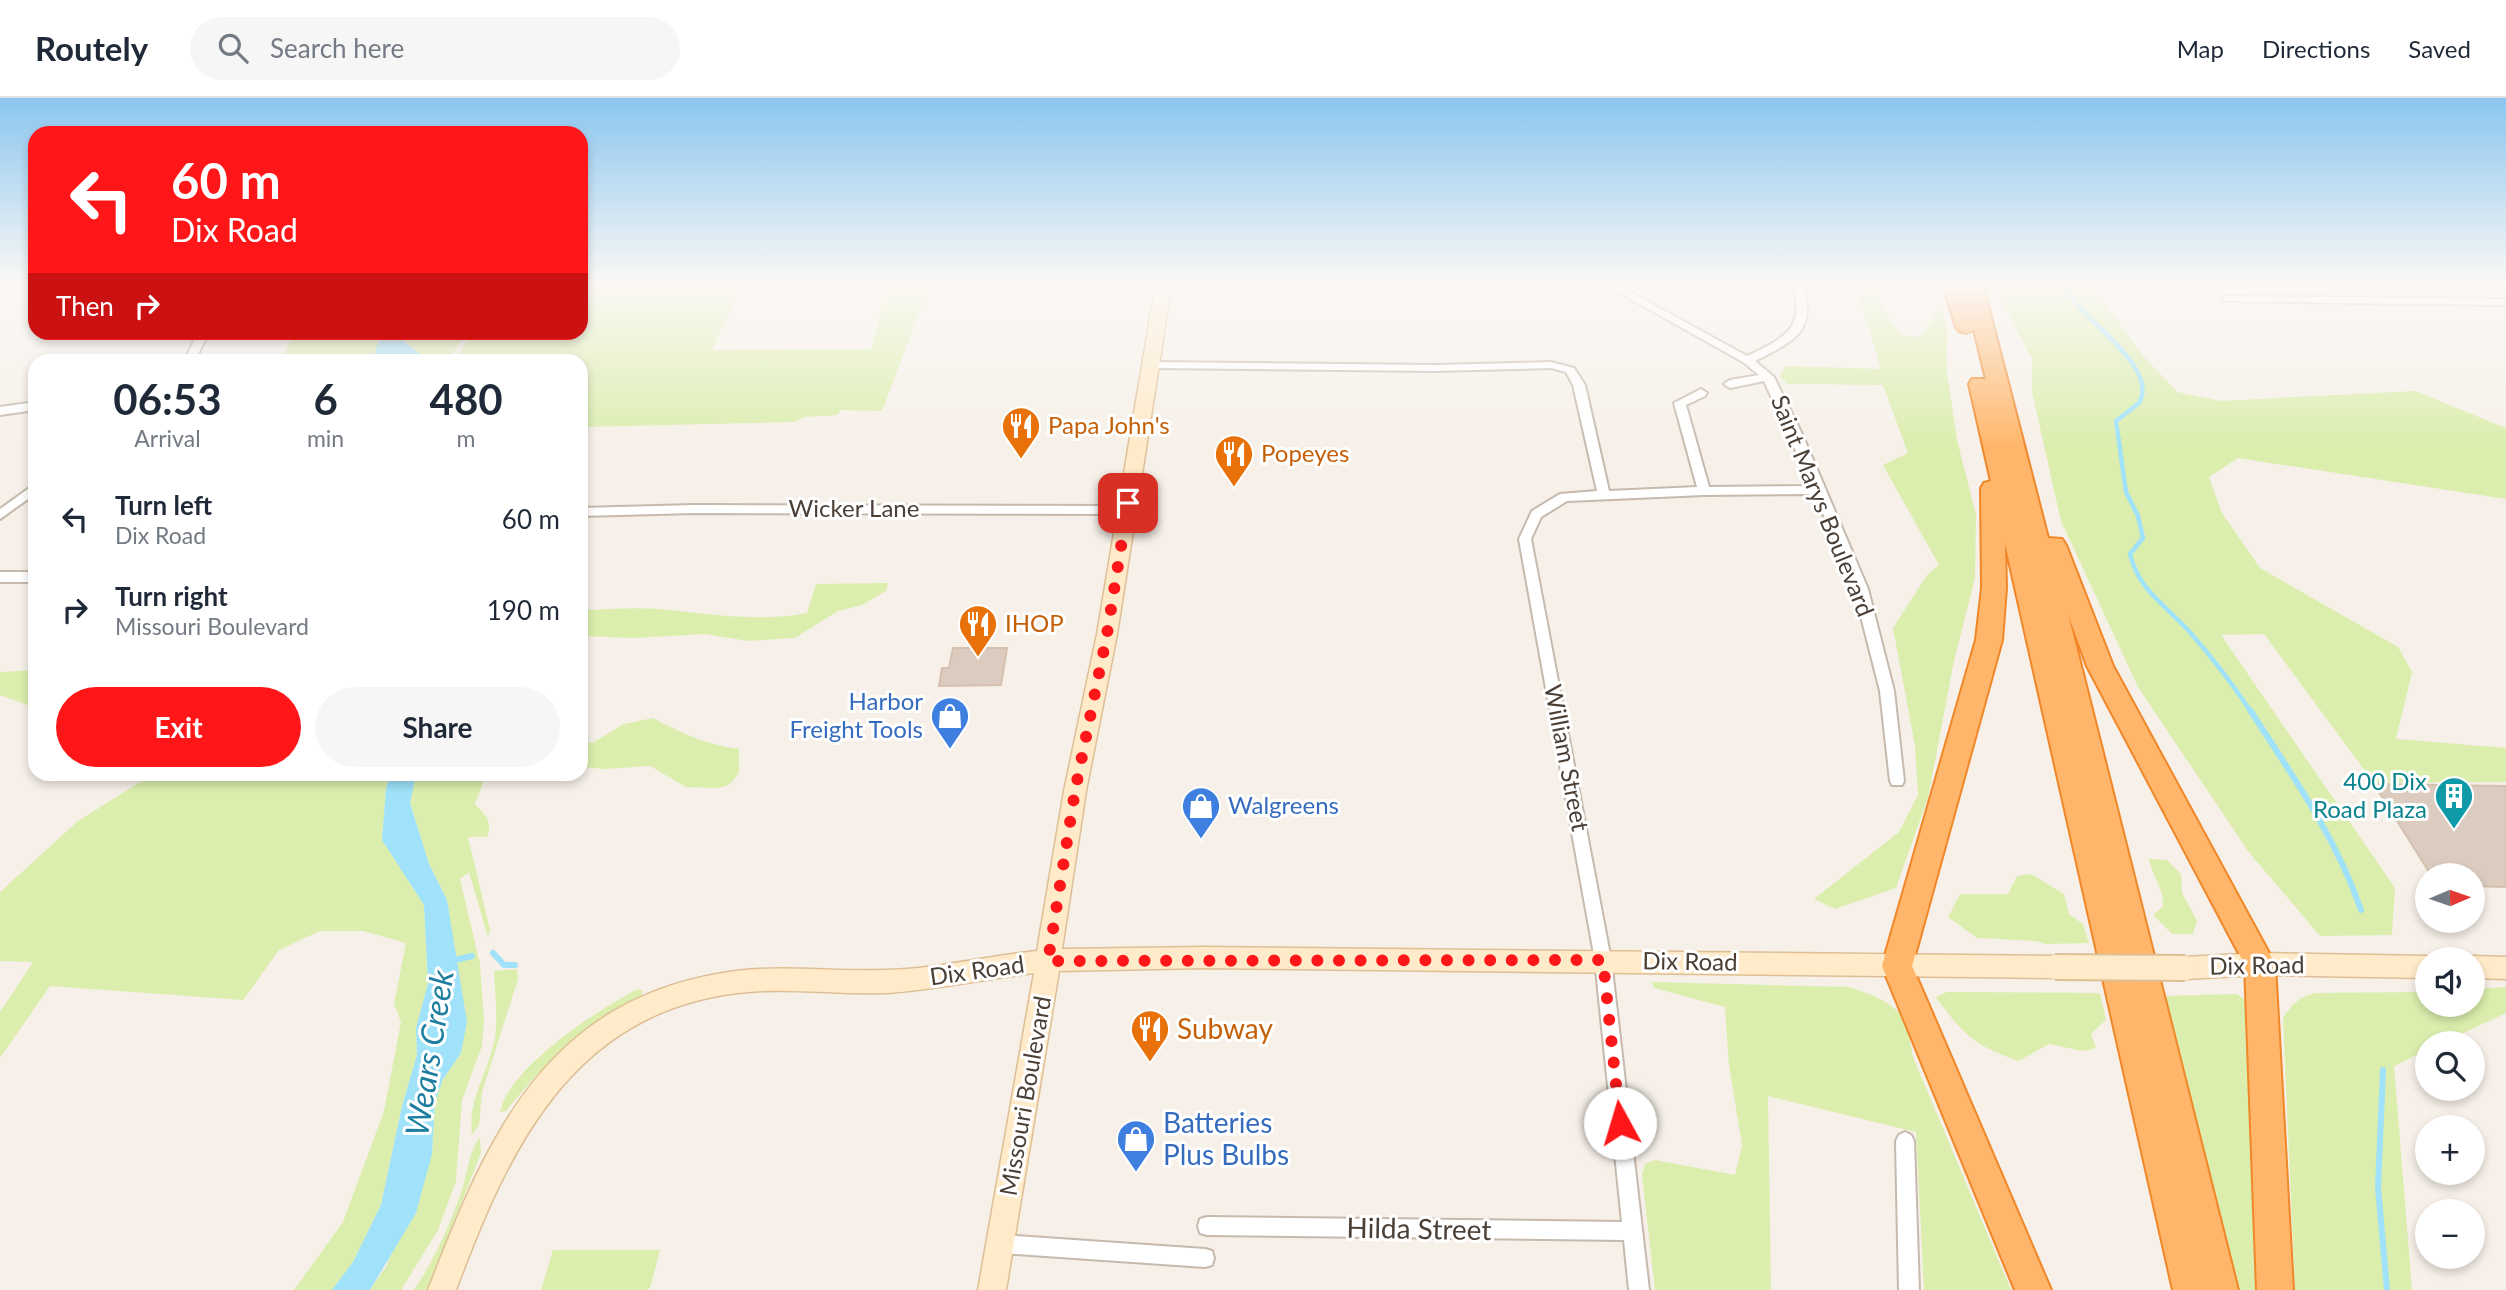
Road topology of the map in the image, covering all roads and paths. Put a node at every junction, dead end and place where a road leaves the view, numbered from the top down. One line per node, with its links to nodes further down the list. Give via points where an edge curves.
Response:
1 (1155, 338): 7 (main road, Missouri Boulevard)
2 (1706, 338): 6 (street, Saint Marys Boulevard)
3 (1786, 338): 6 (street)
4 (1969, 338): 13 (highway)
5 (1987, 338): 14 (highway)
6 (1747, 360): 8 (street, Saint Marys Boulevard)
7 (1151, 365): 18 (street, via 1551,365 1570,370 1579,385); 19 (main road, Missouri Boulevard)
8 (1768, 377): 9 (street); 15 (street, Saint Marys Boulevard)
9 (1730, 384)
10 (1700, 393): 16 (street, via 1680,403)
11 (28, 407): 12 (street)
12 (0, 411)
13 (1988, 416): 28 (highway, via 1994,588 1989,640); 42 (highway)
14 (2013, 439): 27 (highway, via 2100,666); 43 (highway)
15 (1819, 490): 16 (street, William Street); 24 (street, Saint Marys Boulevard, via 1861,589 1887,691)
16 (1704, 491): 18 (street, William Street)
17 (28, 493): 21 (street)
18 (1604, 495): 25 (street, William Street, via 1564,497 1536,514 1525,539)
19 (1127, 510): 20 (street, Wicker Lane); 26 (main road, Missouri Boulevard)
20 (588, 512)
21 (0, 514)
22 (0, 577): 23 (street)
23 (28, 577)
24 (1897, 781)
25 (1603, 960): 26 (main road, Dix Road); 28 (main road, Dix Road); 34 (street, William Street)
26 (1048, 961): 35 (main road, Missouri Boulevard); 37 (main road, Dix Road, via 923,979 754,978 669,998 628,1017 582,1048 525,1108 493,1162)
27 (2260, 964): 28 (main road, Dix Road, bridge, via 2185,968); 29 (main road, Dix Road); 44 (highway)
28 (1897, 966): 41 (highway)
29 (2415, 967)
30 (2485, 967): 31 (main road)
31 (2506, 968)
32 (1905, 1141): 40 (street)
33 (1207, 1226): 34 (street, Hilda Street)
34 (1632, 1231): 39 (street, William Street)
35 (1000, 1244): 36 (street); 38 (main road, Missouri Boulevard)
36 (1205, 1258)
37 (442, 1290)
38 (992, 1290)
39 (1639, 1290)
40 (1909, 1290)
41 (2033, 1290)
42 (2191, 1290)
43 (2220, 1290)
44 (2275, 1290)

